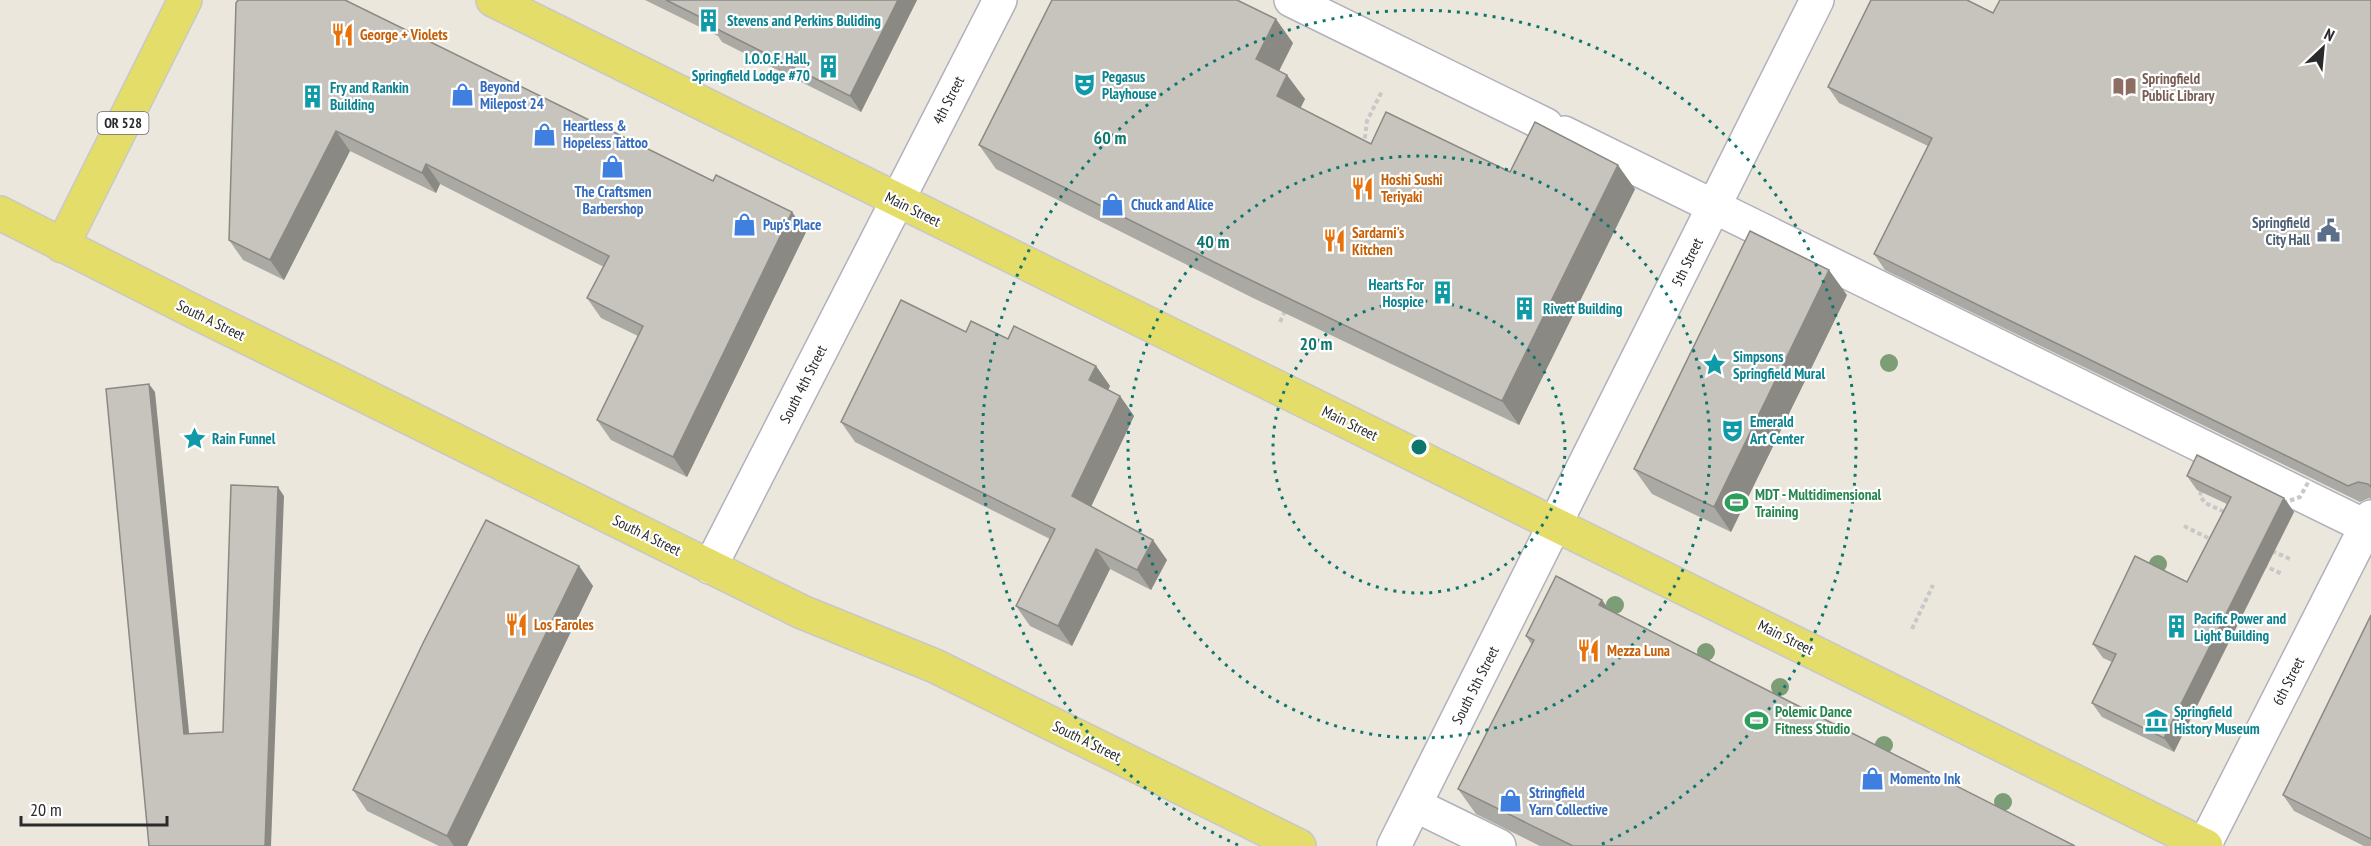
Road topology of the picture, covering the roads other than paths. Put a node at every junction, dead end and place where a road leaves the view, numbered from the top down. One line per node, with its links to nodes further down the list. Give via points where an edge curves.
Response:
1 (185, 0): 9 (main road, OR 528)
2 (493, 0): 6 (main road, Main Street)
3 (1000, 0): 6 (street, 4th Street)
4 (1291, 0): 7 (street)
5 (1817, 0): 7 (street, 5th Street)
6 (896, 201): 11 (main road, Main Street); 12 (street, South 4th Street)
7 (1714, 207): 10 (street); 11 (street, 5th Street)
8 (0, 213): 9 (main road, South A Street)
9 (62, 246): 12 (main road, South A Street)
10 (2370, 524): 17 (street, 6th Street)
11 (1557, 525): 13 (street, South 5th Street); 17 (main road, Main Street)
12 (710, 567): 14 (main road, South A Street, via 802,612 935,666)
13 (1415, 805): 15 (street, South 5th Street); 16 (street)
14 (1299, 846)
15 (1395, 846)
16 (1500, 846)
17 (2205, 846)

